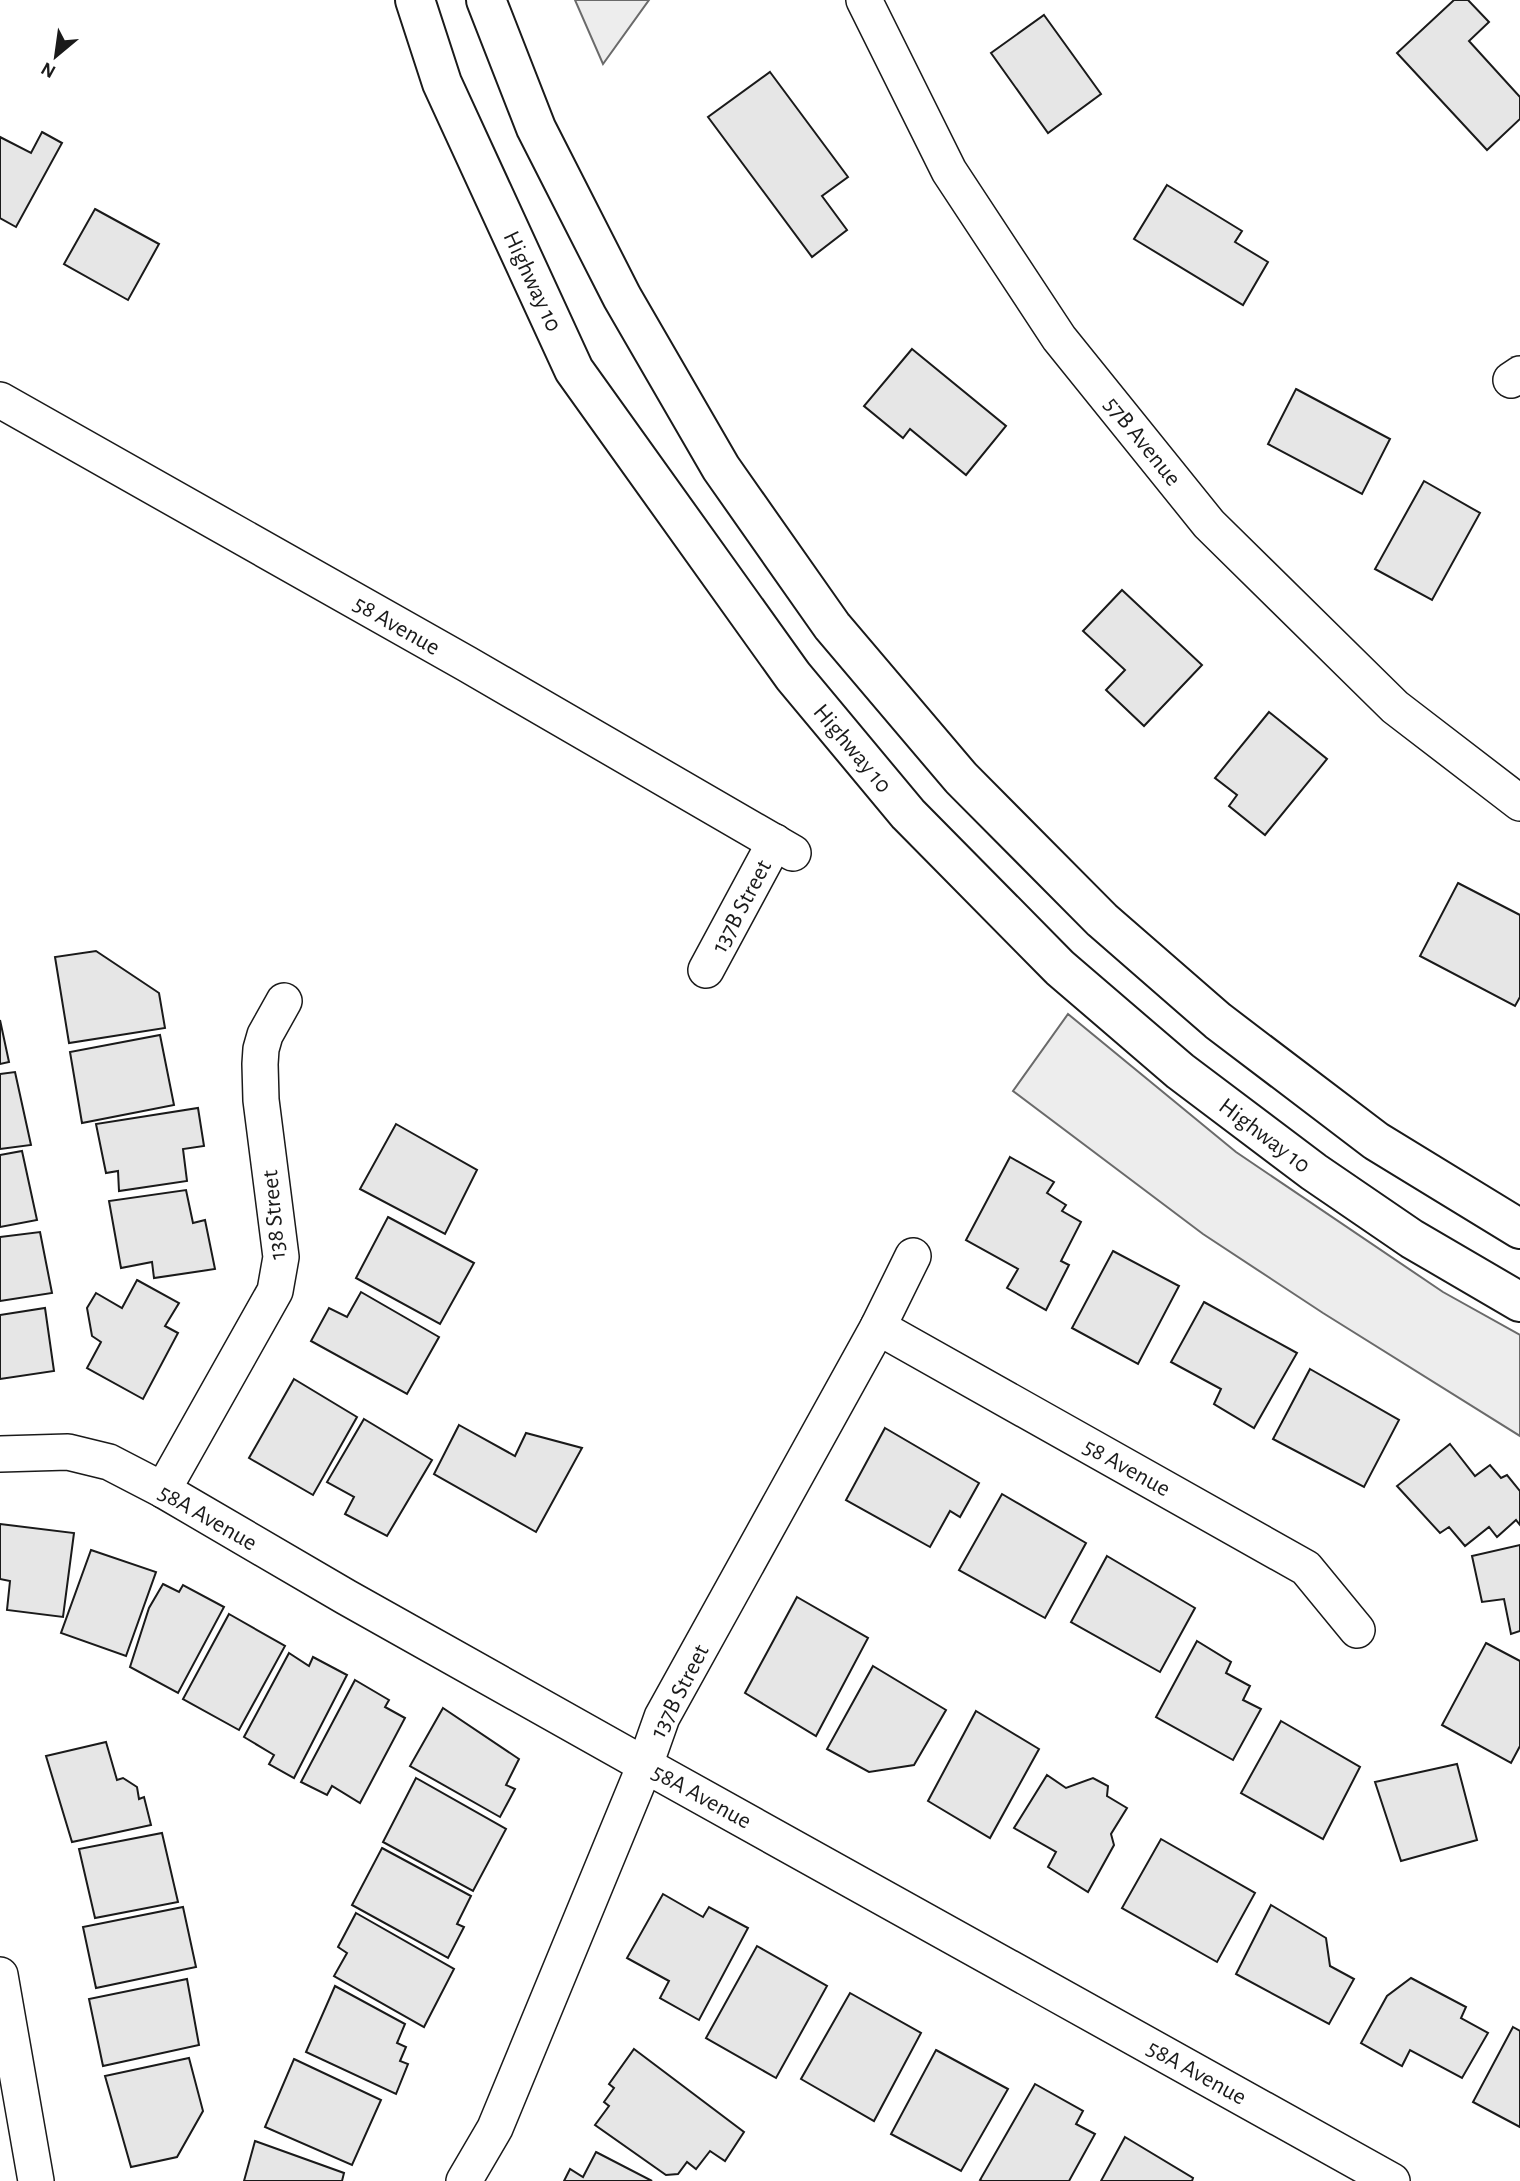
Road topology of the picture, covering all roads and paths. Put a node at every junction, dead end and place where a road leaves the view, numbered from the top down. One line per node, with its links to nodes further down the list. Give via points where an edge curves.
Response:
1 (415, 0): 11 (highway, Highway 10, via 442,83 574,370 793,676 908,814 1060,968 1180,1071 1335,1187 1412,1239)
2 (486, 0): 9 (highway, via 536,128 622,297 721,468 832,626 961,778 1102,920 1218,1021 1376,1141)
3 (864, 0): 5 (street, 57B Avenue, via 949,171 1059,338 1209,524 1395,707)
4 (0, 400): 6 (street, 58 Avenue)
5 (1520, 803)
6 (784, 847): 7 (street, 137B Street)
7 (706, 970)
8 (284, 1001): 14 (street, 138 Street, via 265,1035 260,1064 281,1257 275,1291)
9 (1520, 1229)
10 (914, 1255): 12 (street, 137B Street)
11 (1520, 1302)
12 (878, 1327): 15 (street, 58 Avenue, via 1306,1568); 16 (street, 137B Street, via 662,1717)
13 (0, 1454): 14 (street, 58A Avenue, via 68,1452 109,1462)
14 (163, 1490): 16 (street, 58A Avenue)
15 (1357, 1630)
16 (645, 1765): 19 (street, 137B Street, via 495,2128); 20 (street, 58A Avenue)
17 (0, 1975): 18 (street)
18 (36, 2181)
19 (464, 2181)
20 (1392, 2181)

